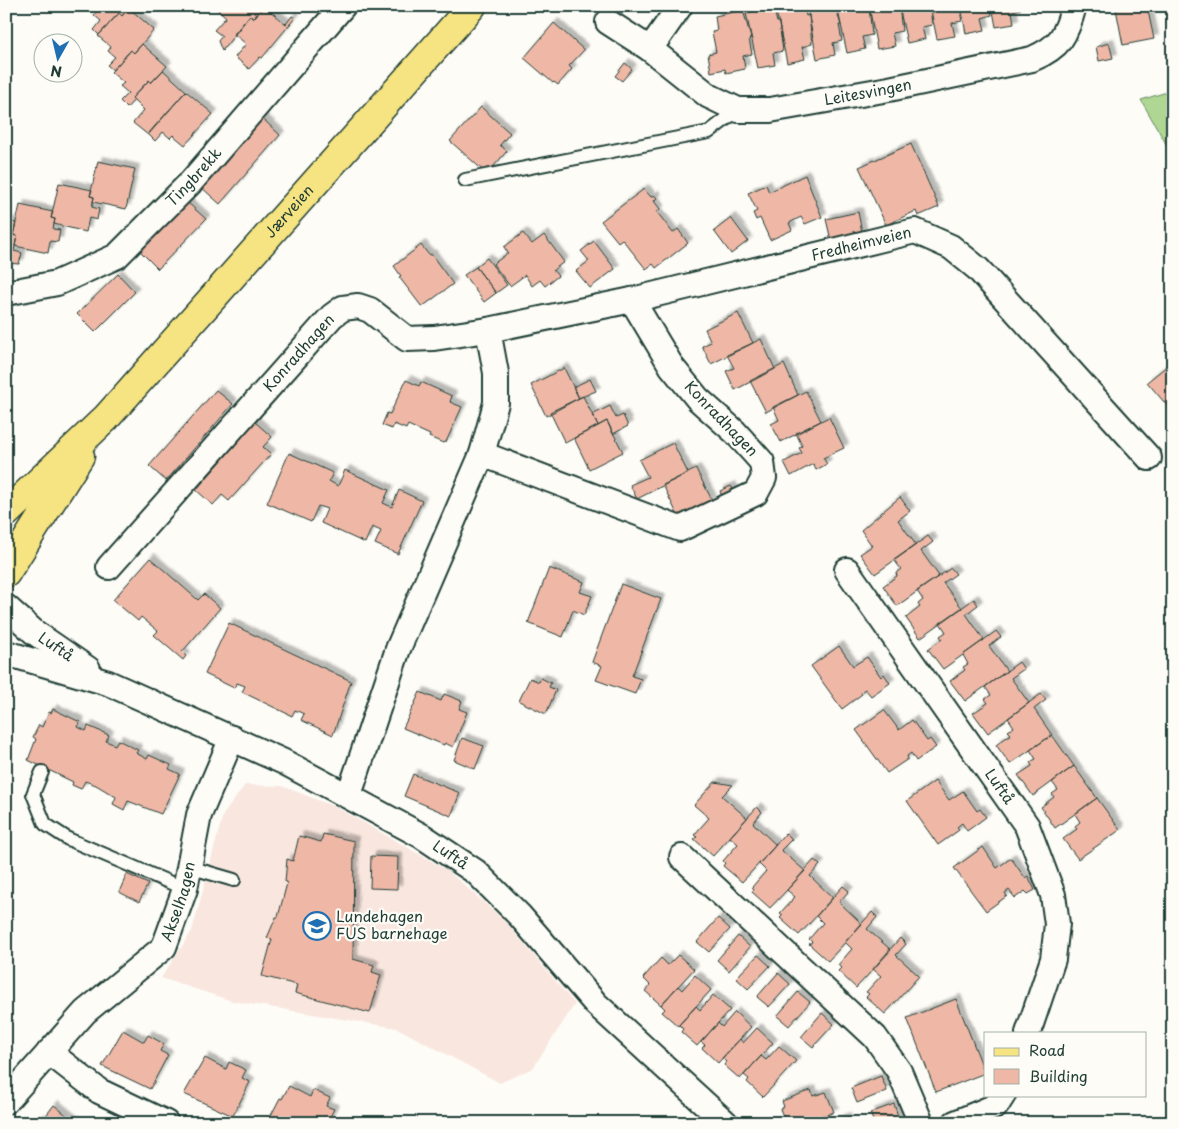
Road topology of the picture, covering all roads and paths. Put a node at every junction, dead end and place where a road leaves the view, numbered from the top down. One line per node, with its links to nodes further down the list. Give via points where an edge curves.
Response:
1 (343, 6): 9 (street, Tingbrekk, via 190,183 117,256 57,283)
2 (472, 6): 12 (main road, Jærveien)
3 (680, 6): 6 (street)
4 (1074, 6): 7 (street, Leitesvingen, via 1064,35 1051,51 1032,59 770,110)
5 (608, 22): 6 (street, Leitesvingen)
6 (650, 49): 7 (street, Leitesvingen, via 709,96)
7 (738, 110): 8 (lane, via 709,132)
8 (465, 180)
9 (6, 293)
10 (632, 300): 11 (street, Fredheimveien); 13 (street, Konradhagen, via 672,367 698,399 762,462 764,478 756,493 680,530); 14 (street, Fredheimveien, via 914,231 951,247 978,269)
11 (488, 330): 13 (street, via 496,373 496,403); 16 (street, Konradhagen, via 407,339 370,310 358,306 343,308 332,316)
12 (106, 418): 15 (main road, Jærveien); 18 (main road, Jærveien)
13 (482, 454): 24 (street, via 398,649)
14 (1149, 458)
15 (6, 513)
16 (109, 567)
17 (847, 570): 28 (street, Luftå, via 1027,826 1053,895 1057,924 1053,959)
18 (6, 573)
19 (6, 607): 21 (street, Luftå, via 34,632)
20 (6, 653): 21 (street, Luftå)
21 (108, 683): 22 (street, Luftå)
22 (232, 738): 24 (street, Luftå); 26 (street, Akselhagen, via 199,815)
23 (42, 772): 26 (lane, via 33,794 45,824 68,839)
24 (349, 795): 33 (street, Luftå, via 422,836 476,872 520,916 596,1004)
25 (682, 857): 34 (street, via 875,1037 899,1071)
26 (187, 878): 27 (lane); 29 (street, Akselhagen, via 164,947 85,1012)
27 (234, 880)
28 (1028, 1032)
29 (49, 1052): 31 (street, Akselhagen); 32 (street, via 99,1092)
30 (1002, 1096): 35 (street, via 996,1106)
31 (6, 1101)
32 (166, 1123)
33 (726, 1123)
34 (920, 1123)
35 (955, 1123)

